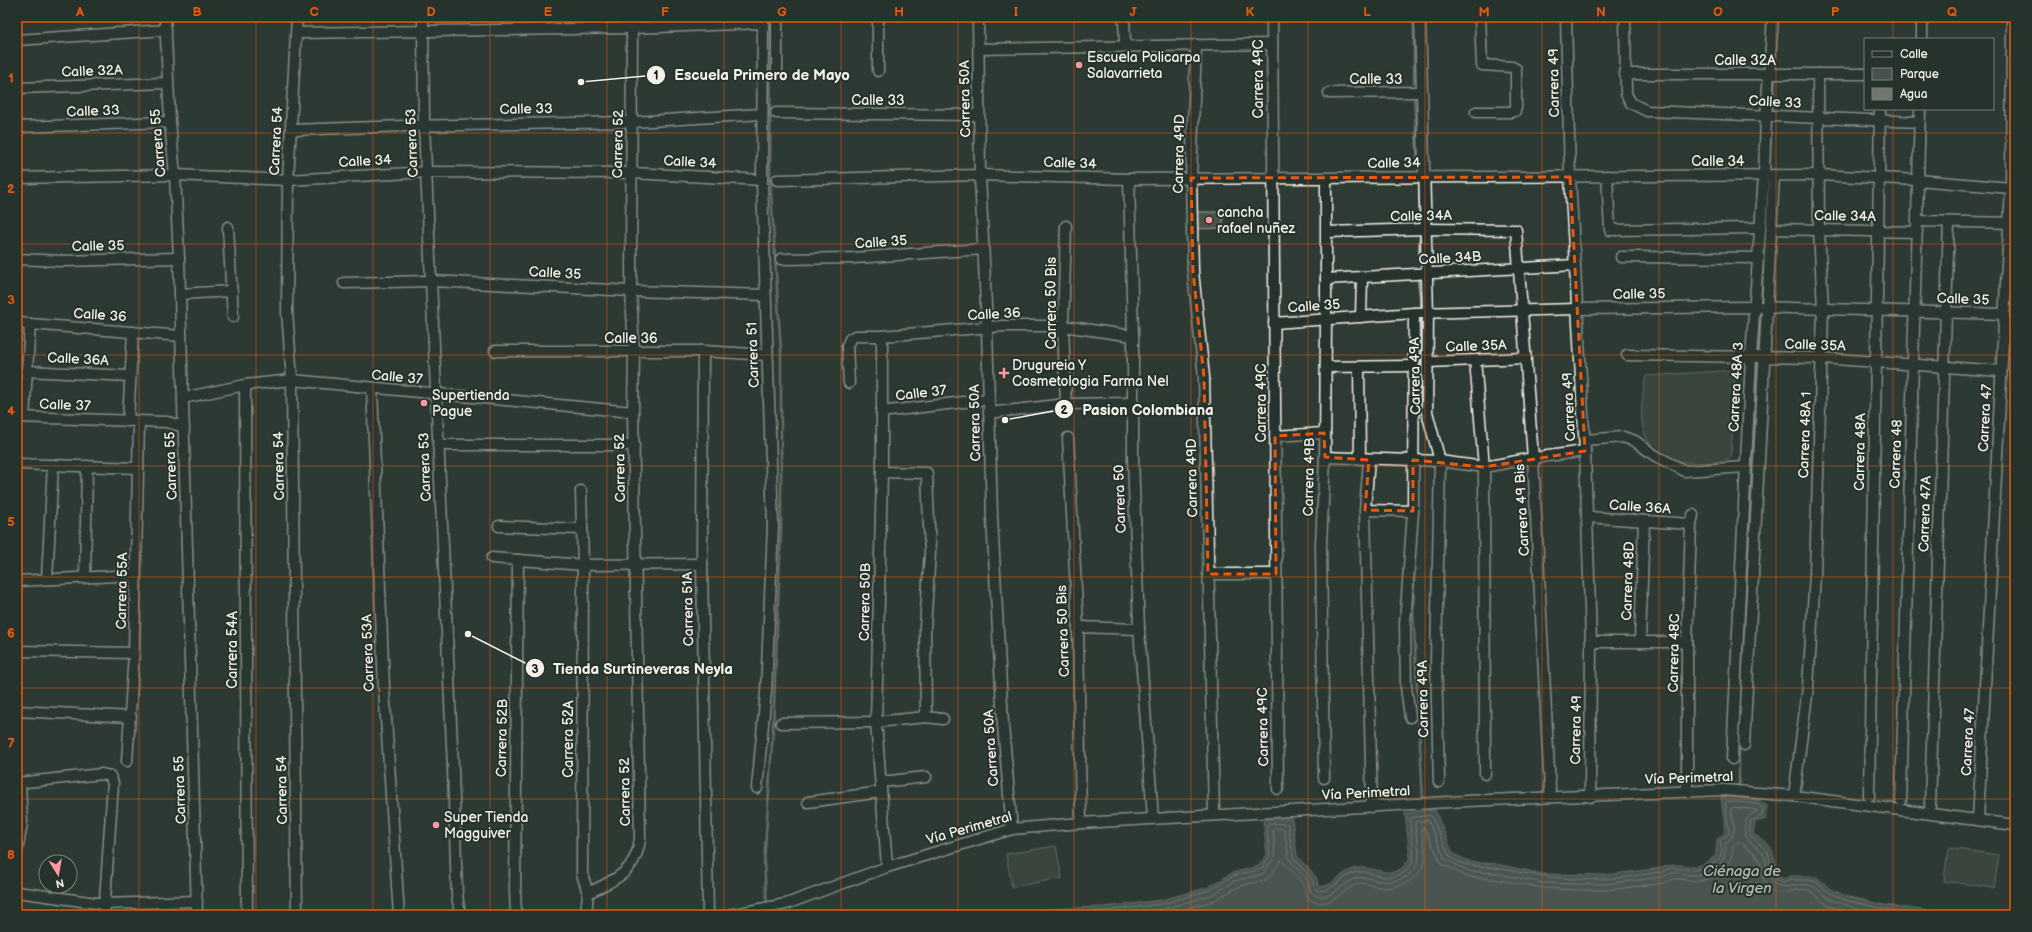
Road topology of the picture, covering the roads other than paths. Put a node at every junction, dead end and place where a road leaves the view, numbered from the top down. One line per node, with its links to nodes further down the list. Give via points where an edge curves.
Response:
1 (165, 17): 19 (street, Carrera 55)
2 (297, 17): 21 (street, Carrera 54)
3 (423, 17): 20 (street, Carrera 53)
4 (632, 17): 18 (street, Carrera 52)
5 (777, 17): 29 (street)
6 (878, 17): 28 (street)
7 (978, 17): 27 (street, Carrera 50A)
8 (1124, 17): 26 (street)
9 (1272, 17): 24 (street, Carrera 49C)
10 (1420, 17): 36 (street, Carrera 49A)
11 (1480, 17): 40 (street, via 1482,65 1516,69 1517,91 1515,111)
12 (1566, 17): 61 (street, Carrera 49)
13 (1625, 17): 30 (street)
14 (1772, 17): 31 (street, Carrera 48A 3)
15 (1922, 17): 22 (street)
16 (763, 20): 18 (street); 42 (street, Carrera 51)
17 (2013, 22): 72 (street, Carrera 47)
18 (632, 28): 20 (street); 48 (street, Carrera 52)
19 (166, 30): 23 (street); 34 (street, Carrera 55)
20 (422, 31): 21 (street); 50 (street, Carrera 53)
21 (297, 33): 52 (street, Carrera 54)
22 (1922, 38)
23 (17, 40)
24 (1272, 44): 25 (street); 64 (street, Carrera 49C)
25 (1196, 45): 26 (street); 63 (street, Carrera 49D)
26 (1125, 46): 27 (street)
27 (979, 49): 43 (street, Carrera 50A)
28 (878, 71)
29 (777, 72)
30 (1626, 74): 31 (street, Calle 32A); 44 (street, Calle 33, via 1626,94 1631,103 1647,111)
31 (1769, 74): 32 (street, Calle 32A); 44 (street, Carrera 48A 3)
32 (1818, 74): 33 (street, Calle 32A); 45 (street, Carrera 48A 1)
33 (1864, 74)
34 (167, 83): 35 (street, Calle 32A); 47 (street, Carrera 55)
35 (17, 88)
36 (1422, 92): 37 (street, Calle 33); 59 (street, Carrera 49A)
37 (1329, 93)
38 (1880, 110): 46 (street, Carrera 48A)
39 (1920, 110): 49 (street, Carrera 48)
40 (1476, 112)
41 (776, 113): 43 (street, Calle 33)
42 (762, 114): 48 (street, Calle 33); 69 (street, Carrera 51)
43 (979, 115): 56 (street, Carrera 50A)
44 (1766, 116): 45 (street, Calle 33); 57 (street, Carrera 48A 3)
45 (1818, 119): 46 (street, Calle 33); 58 (street, Carrera 48A 1)
46 (1879, 121): 49 (street, Calle 33); 66 (street, Carrera 48A)
47 (170, 122): 51 (street, Calle 33); 55 (street, Carrera 55)
48 (633, 122): 50 (street, Calle 33); 54 (street, Carrera 52)
49 (1920, 122): 71 (street, Carrera 48)
50 (424, 125): 52 (street, Calle 33); 53 (street, Carrera 53)
51 (17, 127)
52 (291, 130): 68 (street, Carrera 54)
53 (427, 172): 54 (street, Calle 34); 68 (street, Calle 34); 97 (street, Carrera 53)
54 (632, 173): 69 (street, Calle 34); 100 (street, Carrera 52)
55 (175, 175): 62 (street, Calle 34); 68 (street, Calle 34); 88 (street, Carrera 55)
56 (980, 175): 67 (street, Calle 34); 70 (street, Calle 34); 86 (street, Carrera 50A)
57 (1769, 175): 58 (street, Calle 34); 60 (street, Calle 34); 78 (street, Carrera 48A 3); 80 (street)
58 (1819, 175): 66 (street, Calle 34); 82 (street, Carrera 48A 1)
59 (1425, 176): 61 (street, Calle 34); 65 (street, Calle 34); 79 (street, Carrera 49A)
60 (1606, 176): 61 (street, Calle 34); 78 (street, via 1610,230)
61 (1570, 177): 92 (street, Carrera 49)
62 (17, 178)
63 (1191, 178): 64 (street, Calle 34); 67 (street, Calle 34); 192 (street, Carrera 49D, via 1193,271 1204,377)
64 (1273, 178): 65 (street, Calle 34); 116 (street, Carrera 49C)
65 (1326, 178): 84 (street, Carrera 49B)
66 (1878, 178): 71 (street, Calle 34); 83 (street, Carrera 48A)
67 (1129, 179): 124 (street, Carrera 50)
68 (288, 180): 144 (street, Carrera 54, via 288,311)
69 (762, 180): 102 (street, Carrera 51)
70 (777, 180)
71 (1918, 180): 72 (street, Calle 34); 73 (street, Carrera 48)
72 (2011, 188): 75 (street, Carrera 47)
73 (1917, 222): 74 (street); 85 (street, Carrera 48)
74 (1949, 222): 75 (street); 109 (street, Carrera 47A)
75 (2012, 223): 112 (street, Carrera 47)
76 (1066, 226): 119 (street, Carrera 50 Bis)
77 (228, 227): 99 (street)
78 (1760, 228): 89 (street, Carrera 48A 3)
79 (1425, 229): 81 (street, Calle 34A); 84 (street, Calle 34A); 94 (street, Carrera 49A)
80 (1772, 229): 82 (street, Calle 34A); 103 (street)
81 (1516, 230): 93 (street, Carrera 49 Bis)
82 (1819, 230): 83 (street, Calle 34A); 105 (street, Carrera 48A 1)
83 (1878, 231): 85 (street, Calle 34A); 107 (street, Carrera 48A)
84 (1326, 232): 96 (street, Carrera 49B)
85 (1916, 232): 108 (street, Carrera 48)
86 (983, 249): 91 (street, Calle 35, via 854,258); 120 (street, Carrera 50A)
87 (1621, 257): 89 (street)
88 (179, 258): 90 (street, Calle 35, via 63,261); 101 (street, Carrera 55)
89 (1758, 258): 103 (street, Carrera 48A 3)
90 (17, 259)
91 (781, 259)
92 (1575, 264): 93 (street, Calle 34B); 104 (street, Carrera 49)
93 (1519, 268): 94 (street, Calle 34B); 106 (street, Carrera 49 Bis)
94 (1427, 272): 95 (street, Calle 34B); 111 (street, Carrera 49A)
95 (1362, 278): 96 (street, Calle 34B); 114 (street)
96 (1326, 279): 115 (street, Carrera 49B)
97 (432, 280): 98 (street, Calle 35); 100 (street, Calle 35); 148 (street, Carrera 53)
98 (344, 283)
99 (232, 291): 101 (street); 113 (street)
100 (631, 291): 102 (street, Calle 35); 127 (street, Carrera 52)
101 (180, 294): 122 (street, Carrera 55)
102 (765, 295): 128 (street, Carrera 51)
103 (1762, 308): 104 (street, Calle 35); 105 (street, Calle 35); 130 (street); 130 (street, Carrera 48A 3)
104 (1578, 309): 106 (street, Calle 35); 163 (street, Carrera 49)
105 (1823, 309): 107 (street, Calle 35); 132 (street, Carrera 48A 1)
106 (1523, 311): 111 (street, Calle 35); 131 (street, Carrera 49 Bis)
107 (1876, 311): 108 (street, Calle 35); 134 (street, Carrera 48A)
108 (1914, 312): 109 (street, Calle 35); 136 (street, Carrera 48)
109 (1946, 312): 112 (street, Calle 35); 138 (street, Carrera 47A)
110 (1414, 313): 111 (street, Calle 35); 114 (street, Calle 35); 137 (street)
111 (1428, 314): 135 (street, Carrera 49A)
112 (2004, 314): 142 (street, Carrera 47)
113 (233, 317)
114 (1361, 317): 115 (street, Calle 35)
115 (1326, 320): 116 (street, Calle 35); 139 (street, Carrera 49B)
116 (1274, 323): 161 (street, Carrera 49C)
117 (17, 324): 118 (street, Calle 36)
118 (30, 324): 121 (street, Calle 36); 141 (street)
119 (1063, 326): 120 (street, Calle 36); 124 (street, Calle 36); 152 (street, Carrera 50 Bis)
120 (987, 328): 123 (street, Calle 36); 150 (street, Carrera 50A)
121 (133, 332): 122 (street, Calle 36); 143 (street)
122 (181, 336): 149 (street, Carrera 55)
123 (882, 336): 145 (street, Calle 36, via 855,336 850,339); 154 (street, Carrera 50B)
124 (1133, 336): 151 (street, Carrera 50)
125 (495, 351): 127 (street, Calle 36)
126 (703, 351): 127 (street, Calle 36); 128 (street, Calle 36); 190 (street, Carrera 51A)
127 (634, 352): 153 (street, Carrera 52)
128 (767, 355): 221 (street, Carrera 51, via 773,526 766,692)
129 (1627, 355): 130 (street, Calle 35A)
130 (1759, 357): 132 (street, Calle 35A); 176 (street, Carrera 48A 3); 212 (street)
131 (1526, 358): 133 (street, Calle 35A); 168 (street, Carrera 49 Bis)
132 (1821, 358): 134 (street, Calle 35A); 226 (street, Carrera 48A 1, via 1815,574 1808,687)
133 (1475, 360): 135 (street, Calle 35A); 175 (street)
134 (1876, 361): 136 (street, Calle 35A); 227 (street, Carrera 48A)
135 (1428, 362): 171 (street, Carrera 49A, via 1427,412)
136 (1913, 364): 138 (street, Calle 35A); 228 (street, Carrera 48)
137 (1413, 366): 140 (street); 170 (street)
138 (1944, 366): 142 (street, Calle 35A); 230 (street, Carrera 47A)
139 (1326, 367): 140 (street); 160 (street, Carrera 49B)
140 (1359, 367): 169 (street)
141 (26, 370): 143 (street, Calle 36A); 156 (street)
142 (2001, 371): 234 (street, Carrera 47)
143 (129, 376): 157 (street)
144 (292, 380): 146 (street, Calle 37); 147 (street, Calle 37); 247 (street, Carrera 54)
145 (849, 383)
146 (245, 384): 149 (street, Calle 37); 246 (street, Carrera 54A)
147 (372, 389): 148 (street, Calle 37); 248 (street, Carrera 53A, via 384,689)
148 (437, 394): 153 (street, Calle 37); 164 (street, Carrera 53)
149 (183, 398): 159 (street, Carrera 55)
150 (988, 399): 154 (street, Calle 37); 155 (street, Carrera 50A)
151 (1133, 403): 152 (street); 199 (street, Carrera 50)
152 (1066, 404): 155 (street)
153 (633, 412): 165 (street, Carrera 52)
154 (881, 412): 178 (street, Carrera 50B)
155 (989, 413): 237 (street, Carrera 50A, via 997,628)
156 (20, 417): 157 (street, Calle 37)
157 (128, 421): 158 (street, Calle 37)
158 (139, 422): 159 (street, Calle 37, via 167,422); 177 (street, Carrera 55A)
159 (184, 427): 242 (street, Carrera 55)
160 (1324, 433): 161 (street); 167 (street, Carrera 49B)
161 (1275, 436): 193 (street, Carrera 49C)
162 (1068, 438): 198 (street, Carrera 50 Bis)
163 (1585, 440): 166 (street, Carrera 49); 176 (street, via 1623,437 1635,441 1654,455 1684,471)
164 (438, 445): 165 (street); 249 (street, Carrera 53, via 457,895)
165 (634, 446): 189 (street, Carrera 52)
166 (1585, 451): 168 (street); 182 (street, Carrera 49)
167 (1325, 457): 169 (street); 217 (street, Carrera 49B, via 1321,545)
168 (1533, 458): 175 (street); 223 (street, Carrera 49 Bis)
169 (1364, 460): 170 (street); 180 (street)
170 (1413, 460): 171 (street); 181 (street)
171 (1440, 461): 175 (street); 218 (street, Carrera 49A, via 1436,661)
172 (17, 464): 173 (street)
173 (53, 465): 174 (street); 196 (street)
174 (87, 466): 177 (street); 195 (street)
175 (1484, 467): 215 (street)
176 (1746, 467): 213 (street, Carrera 48A 3)
177 (138, 468): 194 (street, Carrera 55A)
178 (882, 472): 207 (street, via 927,473 930,552 925,627); 210 (street, Carrera 50B)
179 (581, 491): 186 (street, Carrera 52A)
180 (1365, 510): 181 (street); 231 (street)
181 (1413, 511): 208 (street, via 1405,624 1406,687)
182 (1587, 517): 184 (street, Calle 36A); 200 (street, Carrera 49)
183 (1692, 520): 184 (street, Calle 36A); 202 (street, Carrera 48C)
184 (1644, 521): 201 (street, Carrera 48D)
185 (499, 526): 186 (street)
186 (582, 529): 191 (street, Carrera 52A)
187 (492, 558): 188 (street)
188 (518, 560): 191 (street); 250 (street, Carrera 52B, via 514,890)
189 (636, 564): 190 (street); 191 (street); 241 (street, Carrera 52, via 638,851 636,859 624,873)
190 (702, 564): 252 (street, Carrera 51A)
191 (583, 565): 241 (street, Carrera 52A, via 582,874)
192 (1208, 574): 193 (street); 232 (street, Carrera 49D)
193 (1276, 574): 222 (street, Carrera 49C)
194 (136, 575): 195 (street); 204 (street, Carrera 55A)
195 (85, 578): 196 (street)
196 (47, 580): 197 (street)
197 (17, 581)
198 (1078, 627): 199 (street); 235 (street, Carrera 50 Bis)
199 (1139, 629): 233 (street, Carrera 50)
200 (1591, 642): 201 (street); 225 (street, Carrera 49)
201 (1640, 642): 202 (street)
202 (1687, 642): 224 (street, Carrera 48C)
203 (17, 651): 204 (street)
204 (134, 652): 206 (street, Carrera 55A)
205 (17, 711): 206 (street)
206 (130, 717): 214 (street, Carrera 55A)
207 (926, 717): 209 (street); 210 (street)
208 (1410, 717)
209 (943, 719)
210 (876, 722): 211 (street); 220 (street, Carrera 50B)
211 (781, 724)
212 (1744, 744)
213 (1732, 759)
214 (127, 761)
215 (1485, 774)
216 (926, 777): 220 (street)
217 (1324, 778)
218 (1439, 782)
219 (19, 783): 238 (street, via 22,823); 243 (street, via 108,774 113,783)
220 (881, 787): 229 (street); 239 (street, Carrera 50B)
221 (756, 788)
222 (1278, 790)
223 (1550, 790)
224 (1687, 792): 225 (street, Vía Perimetral); 226 (street, Vía Perimetral, via 1724,790)
225 (1590, 796): 231 (street, Vía Perimetral)
226 (1794, 796): 234 (street, Vía Perimetral)
227 (1869, 796)
228 (1901, 800)
229 (808, 802)
230 (1930, 806)
231 (1372, 807): 232 (street, Vía Perimetral)
232 (1214, 815): 233 (street, Vía Perimetral)
233 (1153, 818): 235 (street, Vía Perimetral)
234 (1978, 820): 236 (street, Vía Perimetral)
235 (1081, 822): 237 (street, Vía Perimetral)
236 (2015, 825)
237 (1012, 829): 239 (street, Vía Perimetral)
238 (17, 851)
239 (887, 868): 253 (street, Vía Perimetral, via 786,904)
240 (17, 892): 243 (street)
241 (588, 893): 251 (street, Carrera 52A)
242 (197, 901): 243 (street); 245 (street, Carrera 55)
243 (104, 904): 244 (street)
244 (104, 915)
245 (197, 915)
246 (247, 915)
247 (297, 915)
248 (399, 915)
249 (460, 915)
250 (516, 915)
251 (586, 915)
252 (708, 915)
253 (733, 915)

